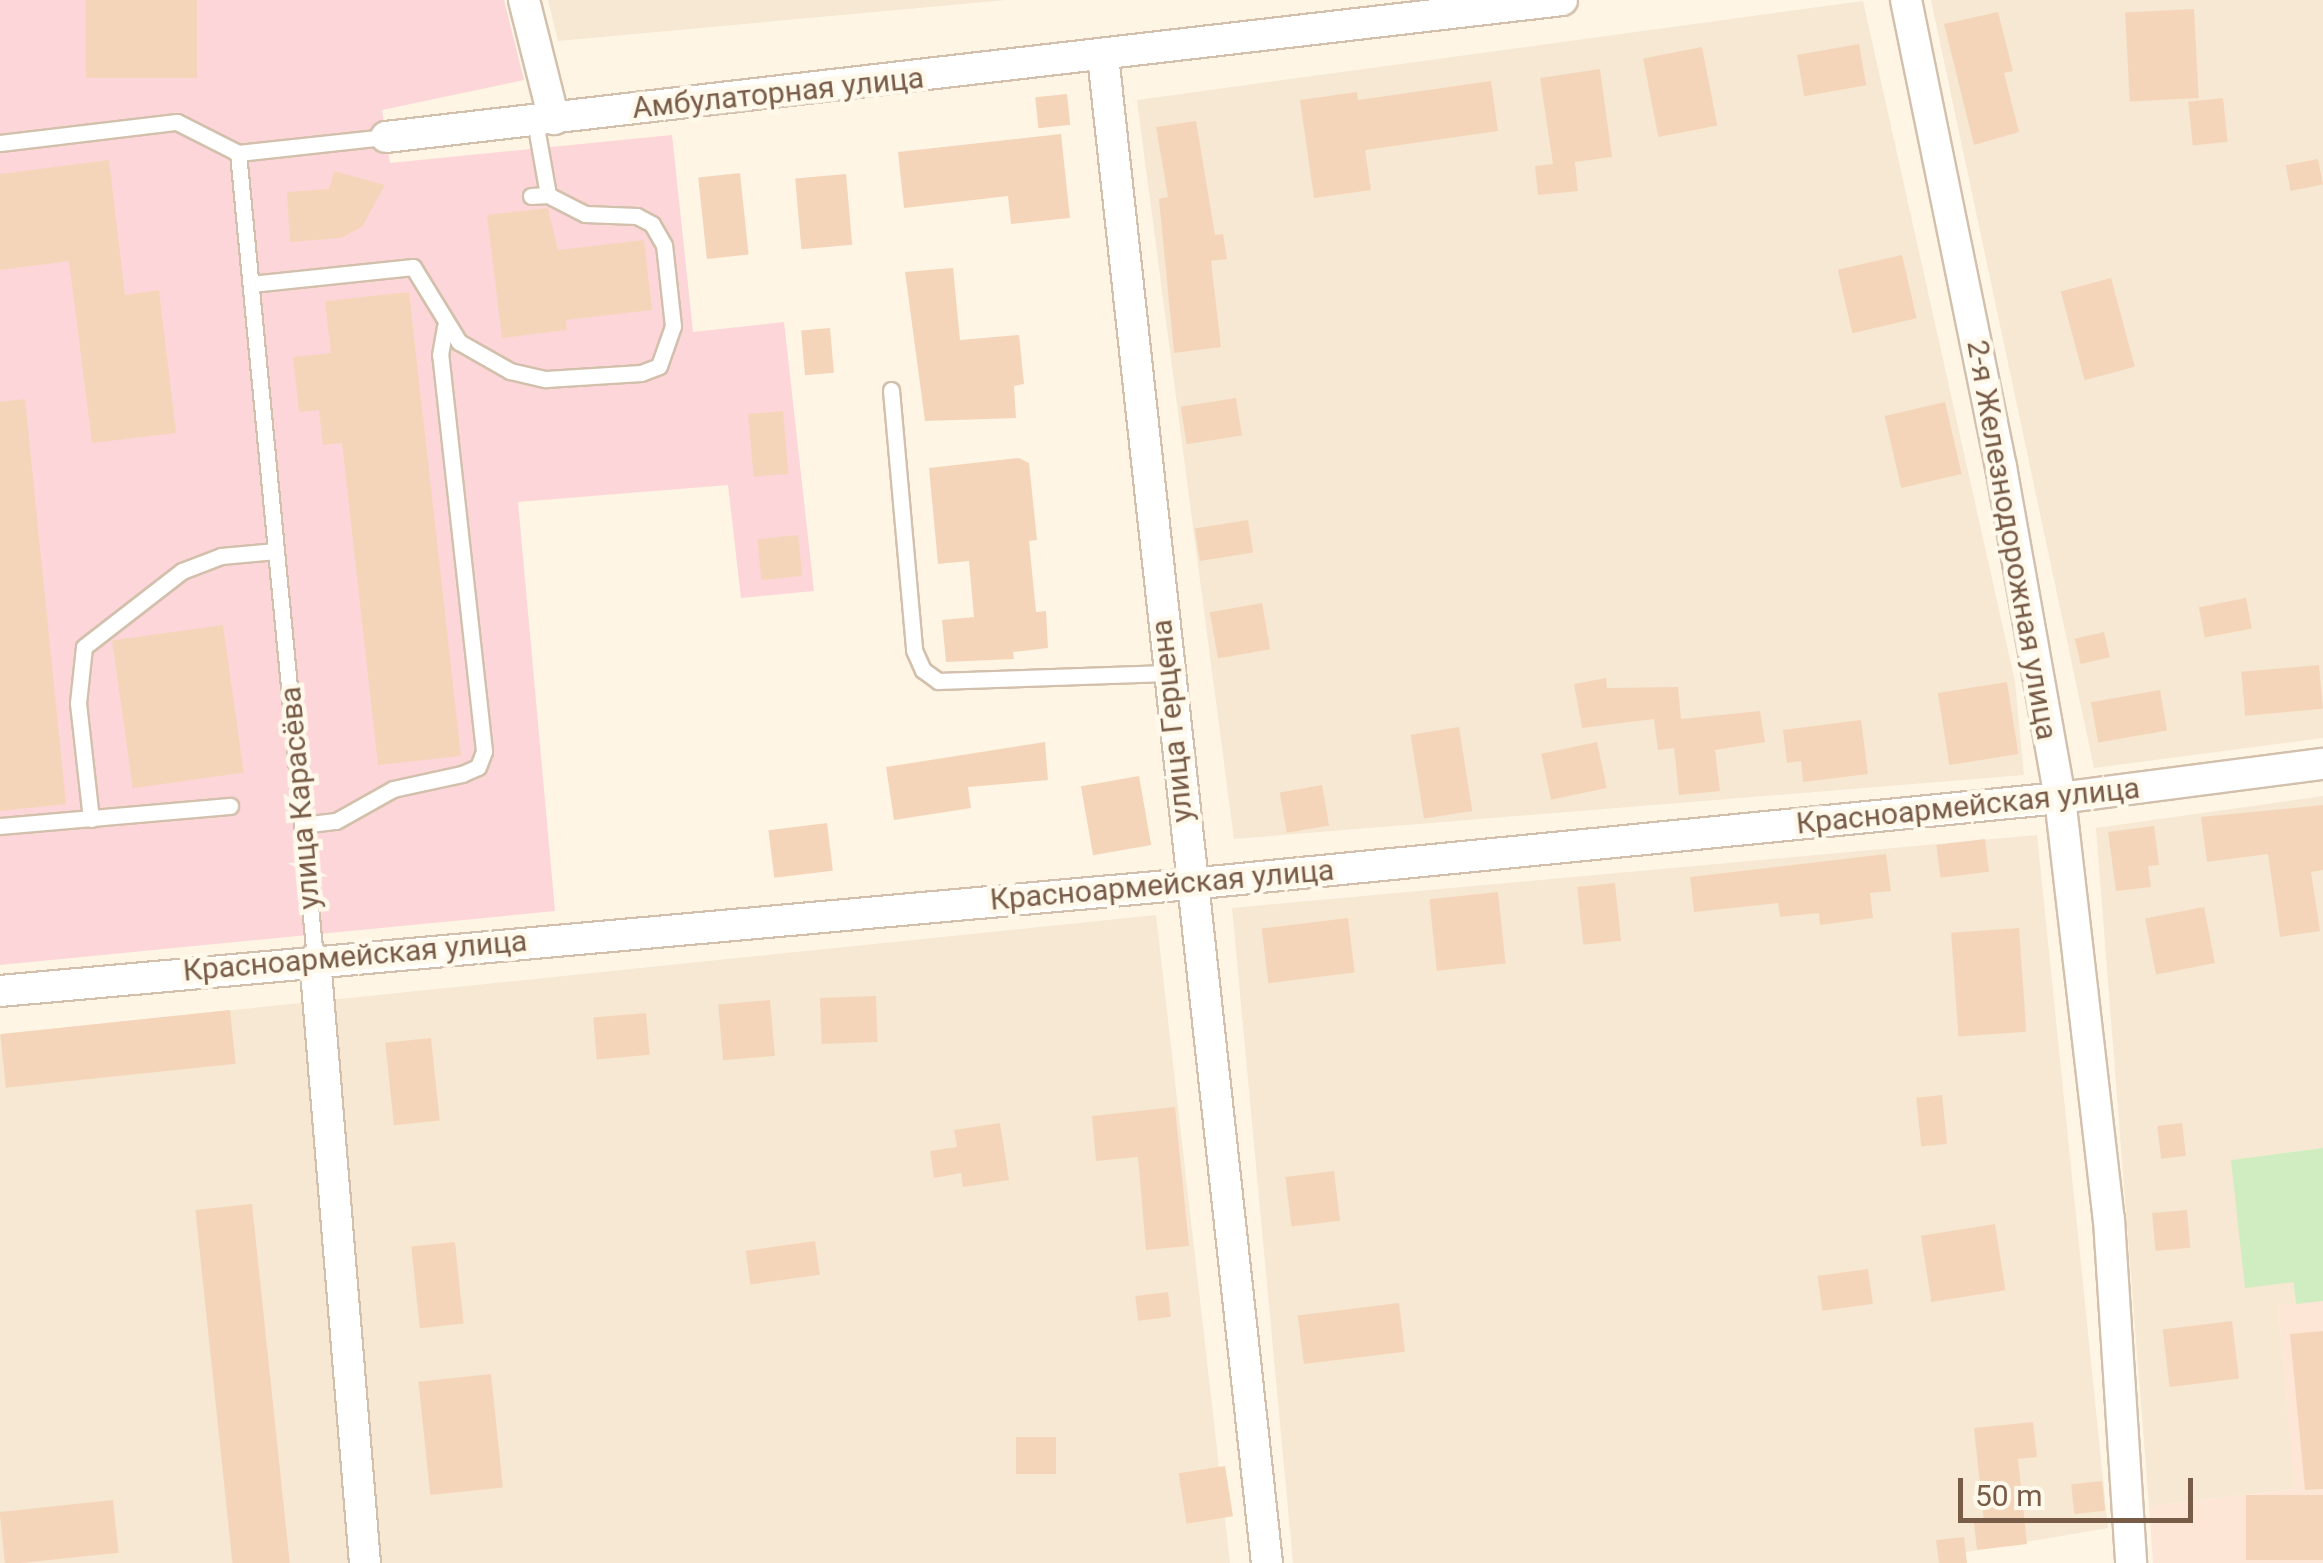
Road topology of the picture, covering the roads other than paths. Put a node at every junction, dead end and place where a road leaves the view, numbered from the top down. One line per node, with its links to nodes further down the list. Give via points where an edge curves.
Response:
1 (524, 0): 5 (street)
2 (1562, 0): 4 (street, Амбулаторная улица)
3 (1906, 0): 15 (street, 2-я Железнодорожная улица, via 2002,466)
4 (1103, 56): 5 (street, Амбулаторная улица); 13 (street, улица Герцена)
5 (544, 120): 6 (street, Амбулаторная улица); 10 (lane, via 539,196 586,214 638,216 652,224 664,245 673,326 660,366 546,379 476,356)
6 (386, 138): 8 (lane, Амбулаторная улица)
7 (0, 142): 8 (lane, via 177,122)
8 (238, 153): 9 (lane, улица Карасёва)
9 (251, 284): 10 (lane, via 413,267); 12 (lane, улица Карасёва)
10 (445, 326): 18 (lane, via 440,355 484,751 478,767 462,774 393,789 336,821)
11 (890, 390): 13 (lane, via 914,650 922,670 938,680)
12 (276, 551): 17 (lane, via 222,556 182,571 84,646 78,703); 18 (lane, улица Карасёва)
13 (1167, 673): 20 (street, улица Герцена)
14 (2323, 764): 15 (street, Красноармейская улица)
15 (2060, 798): 20 (street, Красноармейская улица); 25 (street, 2-я Железнодорожная улица, via 2109,1220)
16 (230, 806): 17 (lane)
17 (91, 819): 19 (lane)
18 (302, 825): 21 (lane, улица Карасёва)
19 (0, 826)
20 (1190, 884): 21 (street, Красноармейская улица); 24 (street, улица Герцена)
21 (315, 959): 22 (street, Красноармейская улица); 23 (street, улица Карасёва)
22 (0, 991)
23 (365, 1563)
24 (1267, 1563)
25 (2131, 1563)

